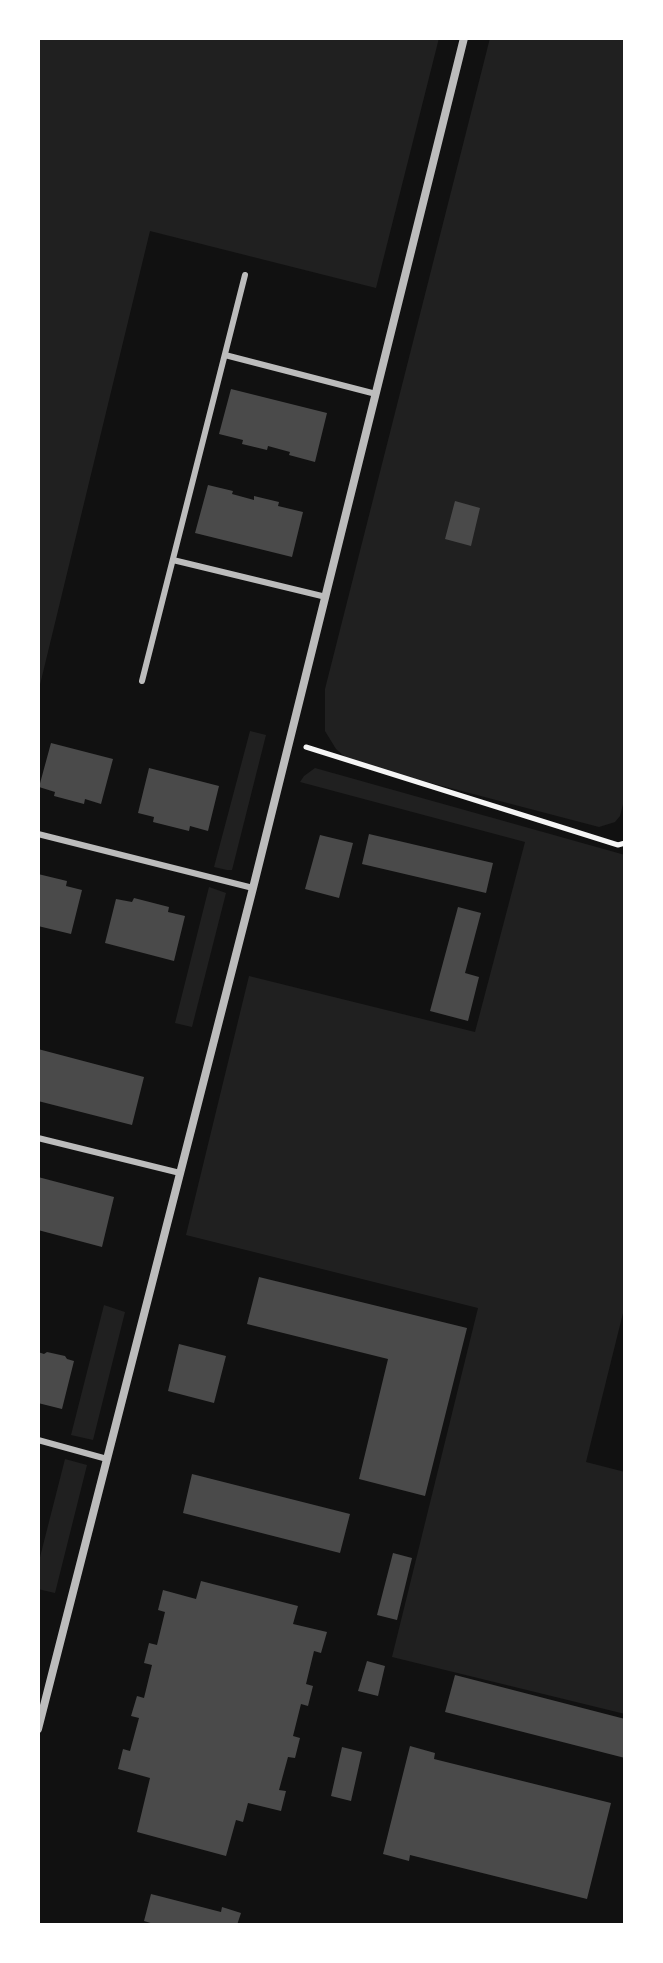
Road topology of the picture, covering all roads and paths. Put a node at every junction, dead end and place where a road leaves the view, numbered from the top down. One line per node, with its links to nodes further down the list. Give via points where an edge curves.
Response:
1 (464, 38): 4 (street)
2 (245, 275): 3 (lane)
3 (225, 355): 4 (lane); 5 (lane)
4 (376, 394): 6 (street)
5 (173, 560): 6 (lane); 7 (lane)
6 (326, 597): 8 (street)
7 (142, 681)
8 (289, 743): 10 (path); 11 (street)
9 (38, 834): 11 (lane)
10 (625, 843)
11 (253, 888): 13 (street)
12 (38, 1138): 13 (lane)
13 (180, 1173): 15 (street)
14 (38, 1440): 15 (lane)
15 (107, 1459): 16 (street)
16 (38, 1729)

